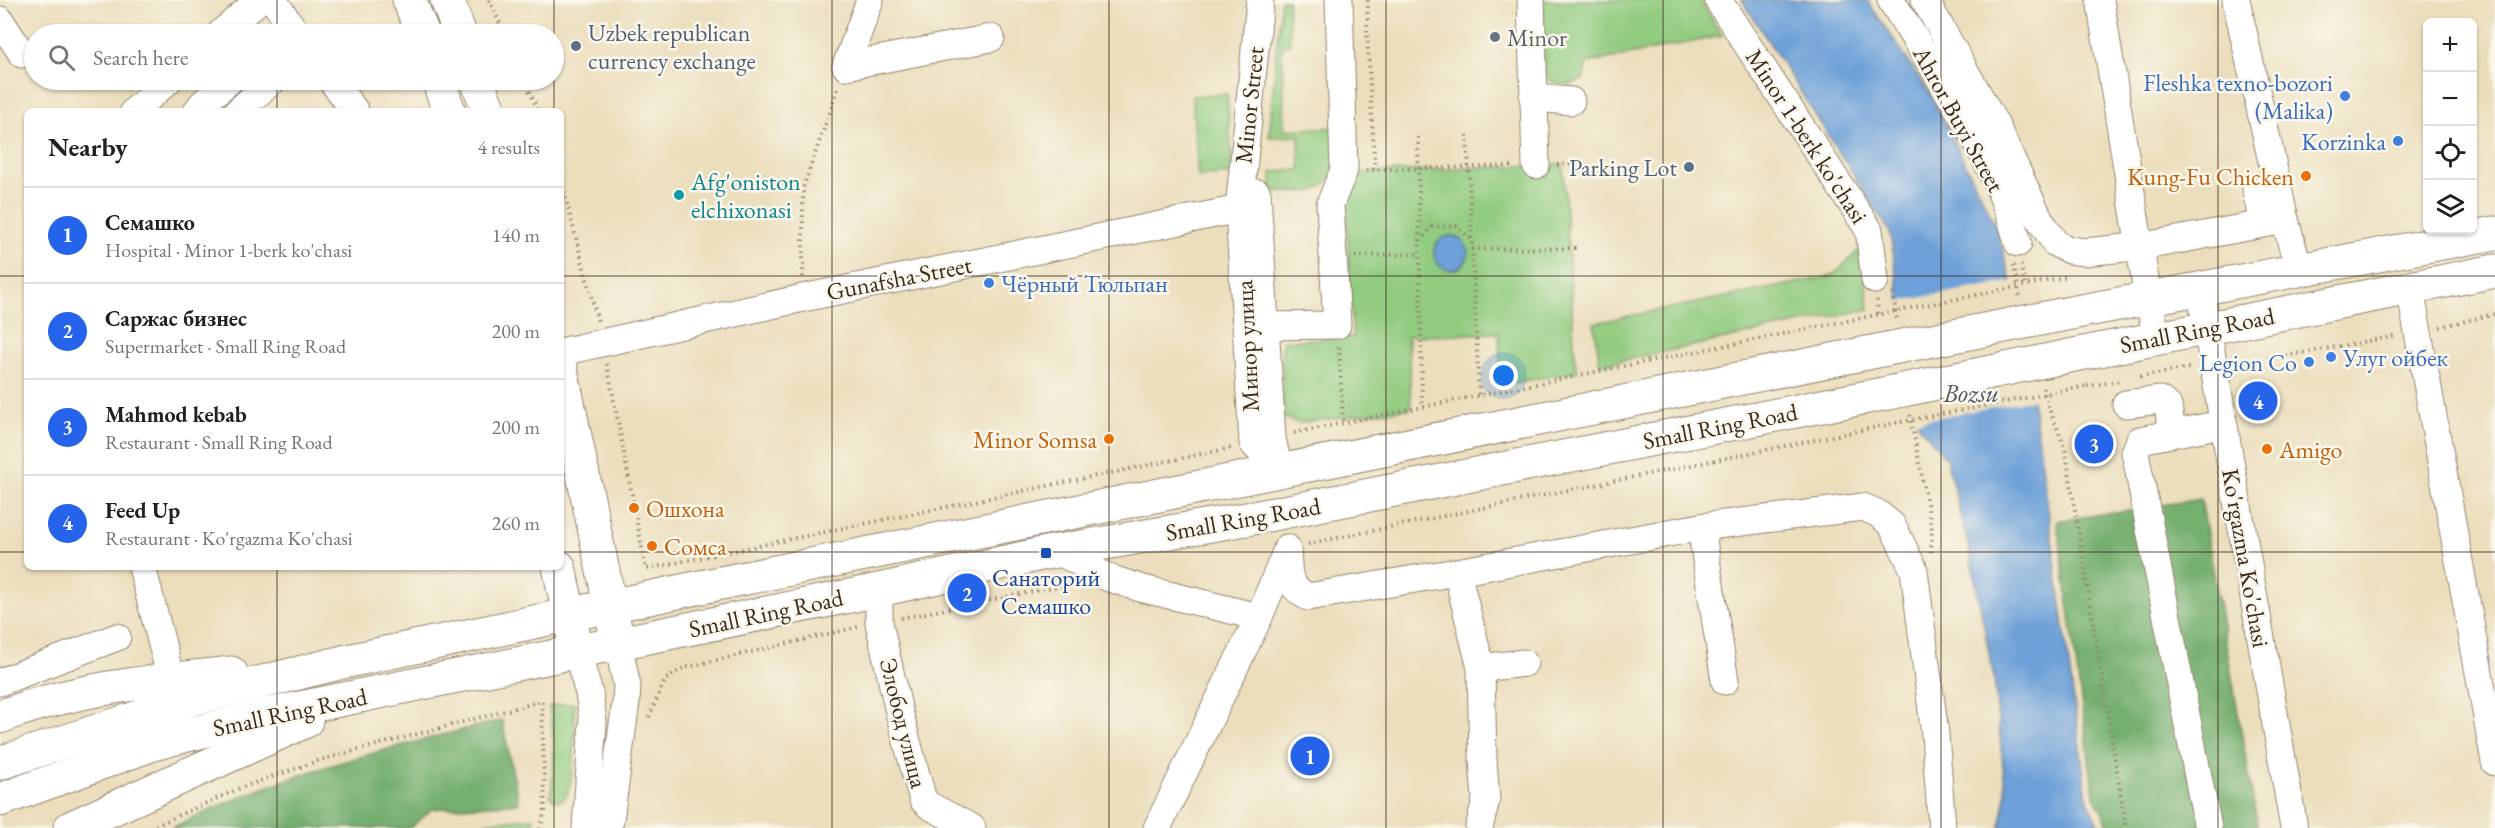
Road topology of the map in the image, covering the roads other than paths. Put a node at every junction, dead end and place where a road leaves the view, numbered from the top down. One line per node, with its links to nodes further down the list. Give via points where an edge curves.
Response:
1 (259, 0): 14 (street)
2 (273, 0): 15 (street)
3 (409, 0): 16 (main road)
4 (870, 0): 17 (street, via 846,66)
5 (1260, 0): 35 (street, Minor Street)
6 (1339, 0): 46 (street, via 1344,170 1330,204 1337,325)
7 (1531, 0): 25 (street)
8 (1718, 0): 42 (street, Minor 1-berk ko'chasi, via 1869,231)
9 (1891, 0): 38 (street, Ahror Buyi Street, via 1989,167)
10 (1925, 0): 39 (street, via 1995,124 2055,243 2085,252)
11 (2100, 0): 39 (street)
12 (2236, 0): 36 (street)
13 (0, 20): 18 (street)
14 (231, 24)
15 (290, 24)
16 (419, 24)
17 (991, 38)
18 (22, 54)
19 (158, 90): 27 (street)
20 (218, 90): 28 (street)
21 (262, 90): 29 (street)
22 (339, 90): 30 (street)
23 (442, 90): 31 (main road)
24 (481, 90): 32 (main road)
25 (1533, 98): 26 (street); 33 (street)
26 (1570, 101)
27 (137, 108)
28 (199, 108)
29 (241, 108)
30 (353, 108)
31 (448, 108)
32 (488, 108)
33 (1536, 165)
34 (2256, 191): 36 (street)
35 (1248, 201): 46 (street); 49 (street, Gunafsha Street); 55 (street, Минор улица, via 1253,443)
36 (2274, 222): 39 (street); 40 (street)
37 (2495, 233): 40 (main road, Small Ring Road)
38 (2018, 243)
39 (2140, 246): 45 (street)
40 (2299, 270): 43 (main road, Small Ring Road)
41 (2495, 271): 44 (main road, Small Ring Road)
42 (1875, 280)
43 (2200, 288): 45 (main road, Small Ring Road); 47 (street, Ko'rgazma Ko'chasi)
44 (2410, 288): 47 (main road, Small Ring Road); 80 (street)
45 (2148, 298): 48 (street); 54 (main road, Small Ring Road, bridge)
46 (1266, 326): 55 (street, via 1272,438)
47 (2206, 328): 48 (main road, Small Ring Road); 52 (street, Ko'rgazma Ko'chasi)
48 (2157, 337): 56 (main road, Small Ring Road, bridge, via 2079,354 1897,407)
49 (564, 351)
50 (564, 384): 65 (main road)
51 (2126, 404): 53 (street, via 2160,400 2165,403)
52 (2222, 424): 53 (street); 91 (street, Ko'rgazma Ko'chasi)
53 (2172, 433): 90 (street, via 2140,440 2134,452)
54 (1415, 443): 55 (main road, Small Ring Road); 56 (main road)
55 (1279, 472): 65 (main road, Small Ring Road)
56 (1424, 485): 57 (main road, Small Ring Road)
57 (1284, 512): 59 (street); 60 (main road, Small Ring Road)
58 (1701, 527): 63 (street); 75 (street); 89 (street, via 1863,507 1892,525 1914,570 1935,734)
59 (1287, 548): 63 (street, via 1290,583 1308,597); 67 (street)
60 (1058, 551): 64 (main road, Small Ring Road); 67 (street, via 1109,578)
61 (143, 570): 74 (street)
62 (560, 570): 66 (main road)
63 (1457, 572): 73 (street)
64 (879, 590): 69 (main road, Small Ring Road); 86 (street, Элобод улица, via 879,622 923,800)
65 (610, 606): 66 (main road, Small Ring Road); 69 (main road)
66 (569, 615): 70 (main road); 71 (main road, Small Ring Road)
67 (1259, 617): 87 (street)
68 (117, 636): 76 (street)
69 (618, 643): 70 (main road, Small Ring Road); 85 (street, via 627,686 626,702 610,820)
70 (577, 652): 77 (main road, Small Ring Road); 84 (street, via 589,693 592,721)
71 (343, 662): 74 (main road); 79 (main road, Small Ring Road, via 243,685)
72 (1524, 663): 73 (street)
73 (1481, 668): 88 (street, via 1486,800)
74 (171, 679): 78 (main road, via 73,694)
75 (1725, 681)
76 (0, 682)
77 (361, 696): 79 (main road, Small Ring Road, via 256,717); 83 (main road)
78 (0, 717)
79 (149, 729): 81 (main road, Small Ring Road); 82 (main road, Small Ring Road)
80 (2495, 762)
81 (0, 763)
82 (0, 800)
83 (70, 828)
84 (586, 828)
85 (605, 828)
86 (972, 828)
87 (1157, 828)
88 (1479, 828)
89 (1942, 828)
90 (2208, 828)
91 (2294, 828)

